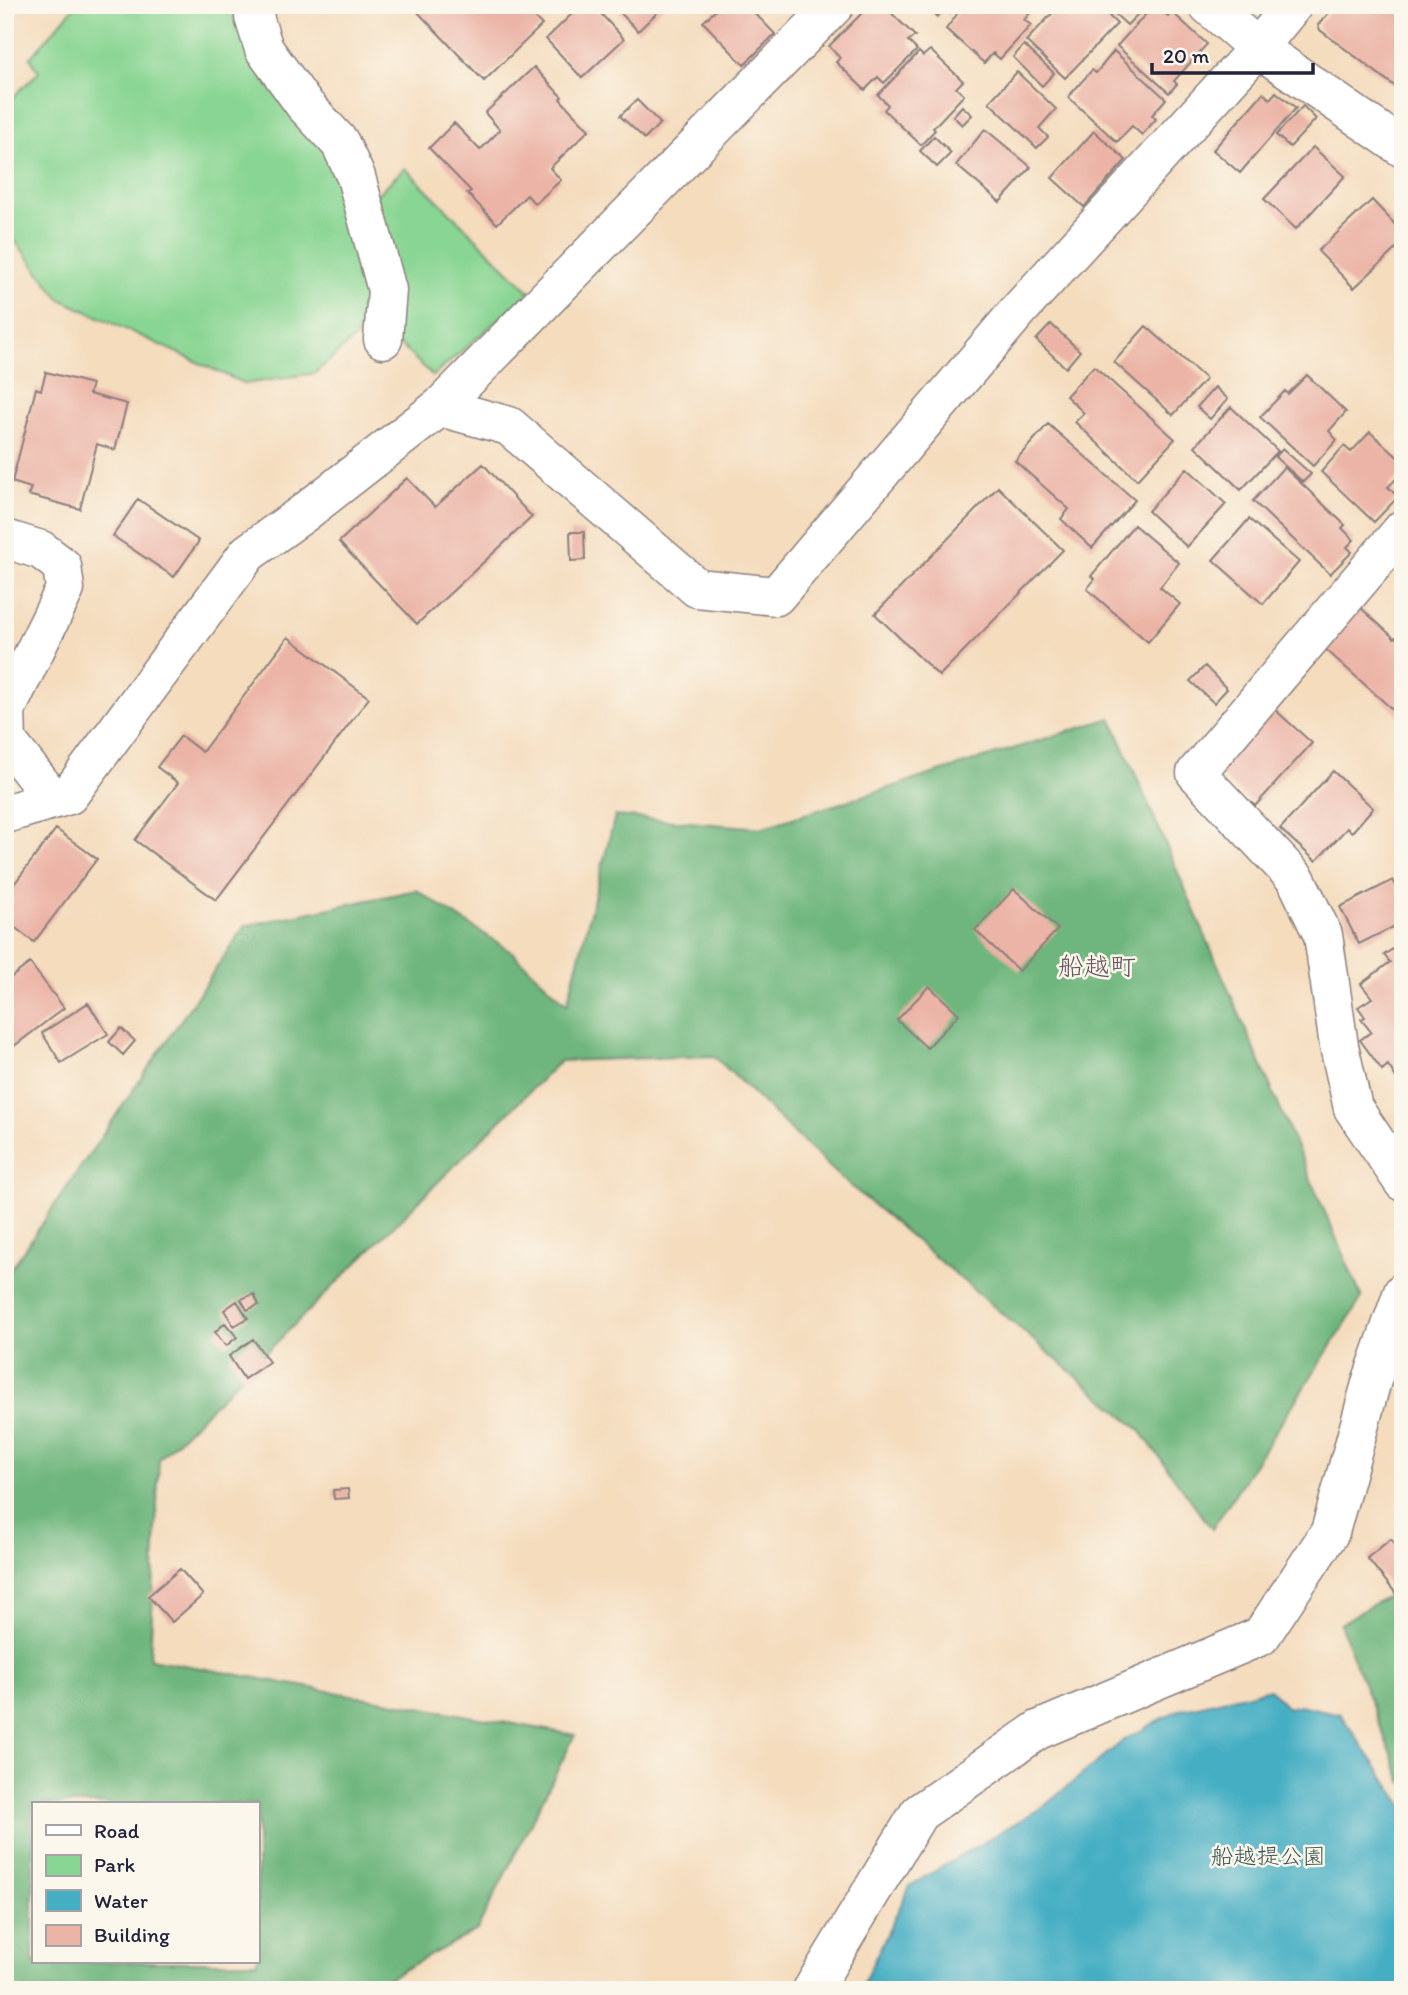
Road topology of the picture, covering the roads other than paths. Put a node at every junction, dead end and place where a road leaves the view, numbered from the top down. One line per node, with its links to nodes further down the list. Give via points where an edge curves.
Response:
1 (256, 5): 7 (street, via 254,17 264,49 303,103 341,143 356,177 387,290)
2 (835, 5): 8 (street)
3 (1208, 5): 5 (street)
4 (1293, 5): 5 (street)
5 (1258, 48): 6 (street); 8 (street, via 1019,310 776,596 697,588 509,426)
6 (1403, 148)
7 (383, 339)
8 (440, 407): 11 (street, via 248,553 69,795)
9 (1403, 529): 13 (street, via 1196,773 1296,879 1323,935 1353,1108)
10 (5, 539): 11 (street, via 41,550 62,566 65,589 6,710 7,741)
11 (52, 799): 12 (street)
12 (5, 814)
13 (1403, 1182)
14 (1403, 1292): 15 (street, via 1372,1380 1330,1532 1261,1636 1038,1730 919,1813)
15 (812, 1990)

